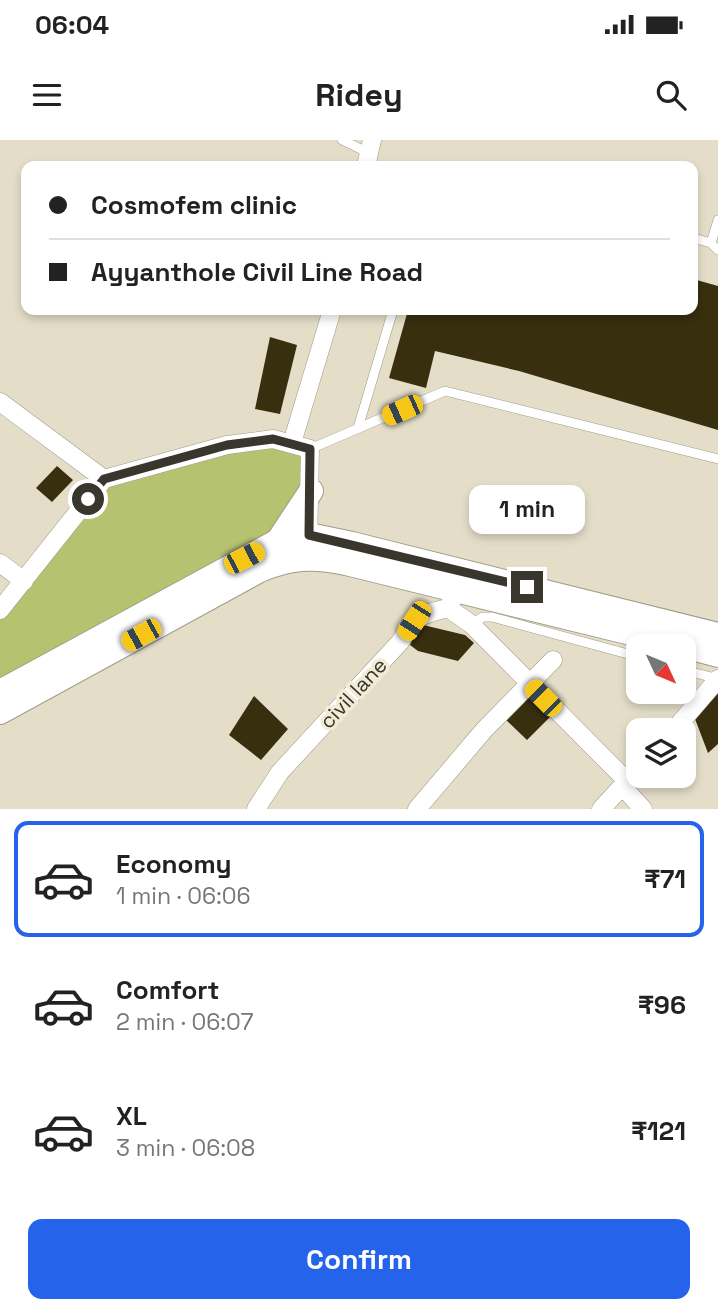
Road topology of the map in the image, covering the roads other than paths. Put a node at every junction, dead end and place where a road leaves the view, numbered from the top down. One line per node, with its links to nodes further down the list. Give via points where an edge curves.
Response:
1 (342, 140): 2 (lane)
2 (369, 153)
3 (718, 220): 4 (lane)
4 (714, 246)
5 (330, 315): 9 (street)
6 (392, 315): 8 (lane)
7 (0, 402): 12 (street)
8 (358, 428): 10 (lane); 11 (lane, via 445,391)
9 (292, 443): 10 (street); 12 (street, via 273,439 227,445)
10 (310, 449): 13 (street)
11 (718, 459)
12 (104, 479): 17 (street)
13 (311, 491): 14 (street); 15 (main road)
14 (308, 546): 15 (main road); 18 (main road)
15 (280, 551): 30 (main road); 31 (main road, via 258,571)
16 (0, 563): 17 (street)
17 (24, 581): 19 (street)
18 (451, 588): 20 (street); 21 (main road); 22 (main road); 36 (street, civil lane, via 414,621 393,650 275,778)
19 (0, 610)
20 (471, 624): 24 (lane, via 492,617); 29 (street)
21 (636, 634)
22 (718, 635)
23 (696, 649): 25 (main road)
24 (626, 653)
25 (718, 654)
26 (553, 660): 29 (street)
27 (696, 673): 28 (lane)
28 (718, 679): 32 (street)
29 (530, 684): 33 (street); 37 (street)
30 (0, 692)
31 (0, 712)
32 (684, 718)
33 (626, 775)
34 (626, 781): 38 (street)
35 (634, 788): 39 (street)
36 (256, 809)
37 (417, 809)
38 (601, 809)
39 (643, 809)

